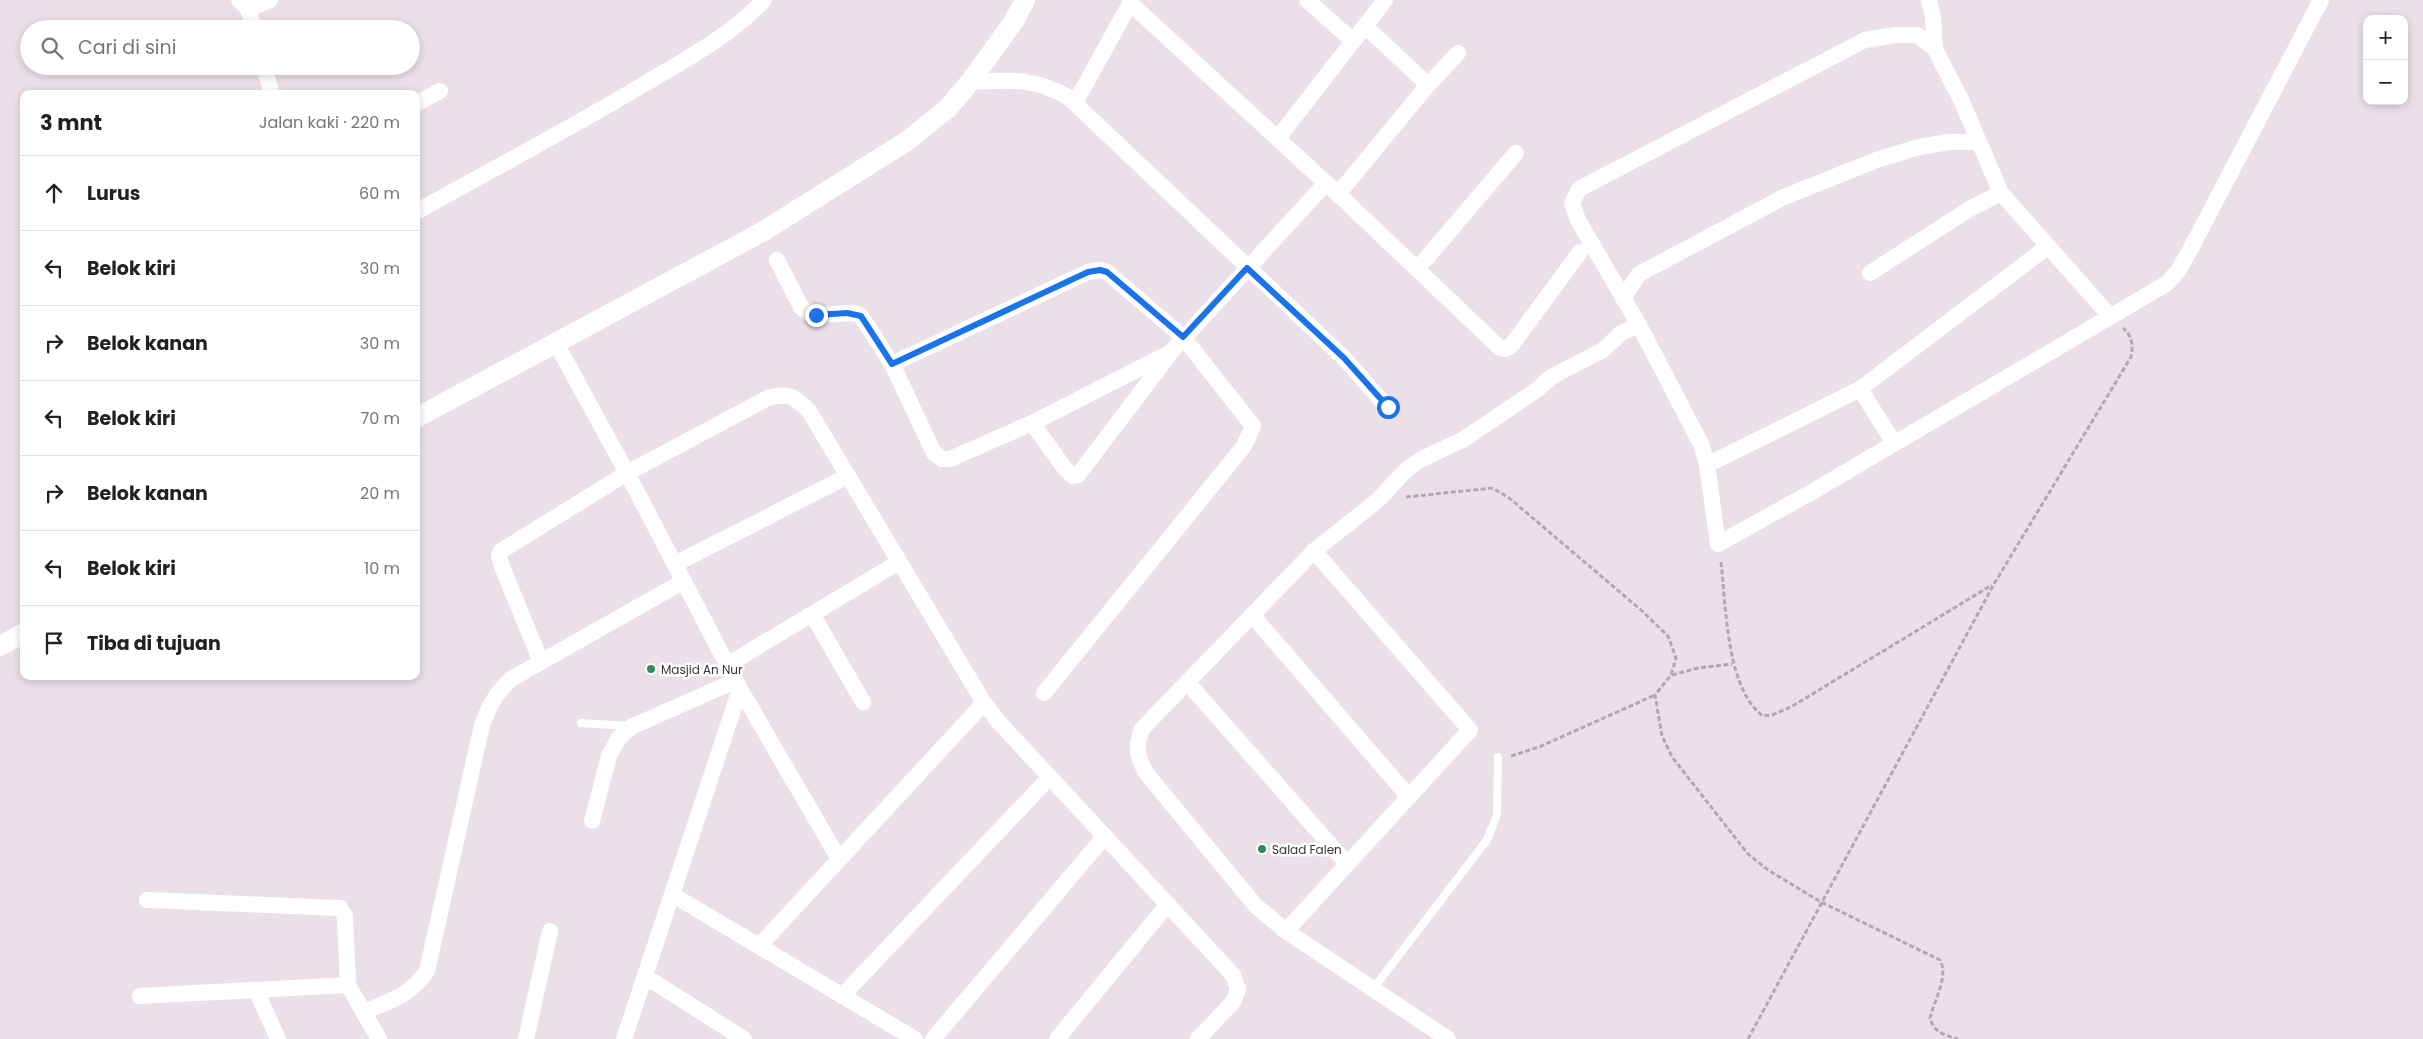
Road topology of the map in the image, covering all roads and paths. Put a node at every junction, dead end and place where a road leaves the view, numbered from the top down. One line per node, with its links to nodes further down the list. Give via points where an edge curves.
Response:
1 (270, 0): 9 (street)
2 (764, 0): 27 (street, via 720,39 686,60)
3 (1025, 0): 16 (street, via 1014,21)
4 (1307, 0): 12 (street)
5 (1385, 0): 11 (street)
6 (1929, 0): 13 (street)
7 (2321, 0): 35 (street, via 2178,271 2166,284)
8 (1131, 2): 21 (street); 22 (street)
9 (244, 5): 10 (street)
10 (250, 20)
11 (1365, 26): 12 (street); 17 (street)
12 (1353, 41): 22 (street)
13 (1934, 49): 23 (street, via 1962,102); 34 (street, via 1917,35 1866,40 1579,190 1572,203 1578,220)
14 (1458, 54): 17 (street)
15 (267, 75): 18 (street)
16 (970, 82): 21 (street, via 1030,81 1048,86); 38 (street, via 948,108 907,142 762,232)
17 (1428, 84): 25 (street)
18 (271, 90)
19 (440, 91): 20 (street)
20 (420, 102)
21 (1075, 103): 31 (street)
22 (1278, 138): 25 (street)
23 (1978, 142): 26 (street); 34 (street, via 1919,147 1879,159 1784,197 1639,274)
24 (1516, 152): 32 (street)
25 (1332, 188): 31 (street); 32 (street)
26 (2001, 193): 28 (street); 33 (street, via 1971,208)
27 (420, 210)
28 (2047, 247): 35 (street); 41 (street)
29 (1580, 252): 32 (street, via 1511,346 1505,349)
30 (777, 260): 40 (street, via 801,307 816,315 847,313 861,316)
31 (1247, 268): 37 (street); 42 (street, via 1344,358)
32 (1418, 268)
33 (1870, 273)
34 (1623, 298): 36 (street)
35 (2109, 315): 45 (street); 55 (path, via 2130,334 2133,346 2130,357)
36 (1639, 325): 46 (street, via 1702,446); 49 (street, via 1621,333 1603,350 1550,377 1538,389 1464,439 1420,460)
37 (1183, 337): 39 (street); 40 (street, via 1107,272 1100,270 1088,272); 66 (street, via 1253,426 1250,435)
38 (556, 343): 43 (street); 47 (street)
39 (1170, 353): 44 (street); 44 (street, via 1078,475 1073,476 1066,470)
40 (892, 364): 44 (street, via 934,453 942,459 957,456)
41 (1860, 389): 45 (street); 46 (street)
42 (1388, 407)
43 (420, 416)
44 (1032, 423)
45 (1894, 443): 50 (street)
46 (1707, 465): 50 (street)
47 (627, 472): 48 (street, via 768,398 782,394 797,399 808,411); 53 (street); 60 (street, via 499,554 500,564)
48 (848, 476): 52 (street); 53 (street)
49 (1378, 500): 51 (street); 63 (path, via 1492,488 1508,497 1668,636 1676,658)
50 (1718, 544): 61 (path)
51 (1314, 551): 57 (street); 74 (street, via 1470,730)
52 (899, 562): 56 (street); 69 (street)
53 (675, 564): 54 (street)
54 (684, 580): 60 (street); 62 (street)
55 (1994, 584): 61 (path, via 1772,715 1763,716 1754,709); 81 (path)
56 (812, 614): 62 (street); 68 (street)
57 (1252, 615): 64 (street); 74 (street)
58 (20, 635): 59 (street)
59 (0, 646)
60 (541, 662): 92 (street, via 511,679 497,692 482,725 427,971 416,986 398,999)
61 (1732, 664): 63 (path, via 1698,668)
62 (727, 665): 65 (street)
63 (1671, 676): 67 (path)
64 (1187, 682): 78 (street); 84 (street, via 1142,729 1136,742 1137,757 1146,773 1255,905)
65 (738, 685): 71 (street); 77 (street); 79 (street)
66 (1044, 693)
67 (1655, 695): 72 (path, via 1525,752); 81 (path, via 1662,736 1672,757 1748,854 1768,870)
68 (863, 702)
69 (984, 703): 73 (street); 77 (street)
70 (581, 724): 71 (lane)
71 (631, 727): 75 (street, via 618,739 609,756)
72 (1498, 757): 88 (lane, via 1497,815 1487,840)
73 (1050, 777): 76 (street); 91 (street)
74 (1409, 797): 78 (street)
75 (592, 821)
76 (1105, 836): 82 (street); 99 (street)
77 (839, 860): 85 (street)
78 (1347, 864): 84 (street)
79 (673, 895): 85 (street); 86 (street)
80 (147, 900): 87 (street, via 340,908 345,916)
81 (1822, 902): 103 (path); 104 (path, via 1940,960 1944,966 1943,974 1930,1018 1937,1032)
82 (1168, 904): 100 (street); 101 (street, via 1234,975 1238,989 1234,1002)
83 (550, 931): 95 (street)
84 (1286, 931): 88 (street)
85 (759, 946): 91 (street)
86 (646, 977): 96 (street); 97 (street)
87 (348, 986): 89 (street); 92 (street)
88 (1373, 989): 102 (street)
89 (256, 990): 90 (street); 93 (street)
90 (140, 996)
91 (842, 996): 98 (street)
92 (364, 1012): 94 (street)
93 (278, 1039)
94 (379, 1039)
95 (526, 1039)
96 (624, 1039)
97 (744, 1039)
98 (915, 1039)
99 (933, 1039)
100 (1057, 1039)
101 (1198, 1039)
102 (1448, 1039)
103 (1748, 1039)
104 (1958, 1039)

